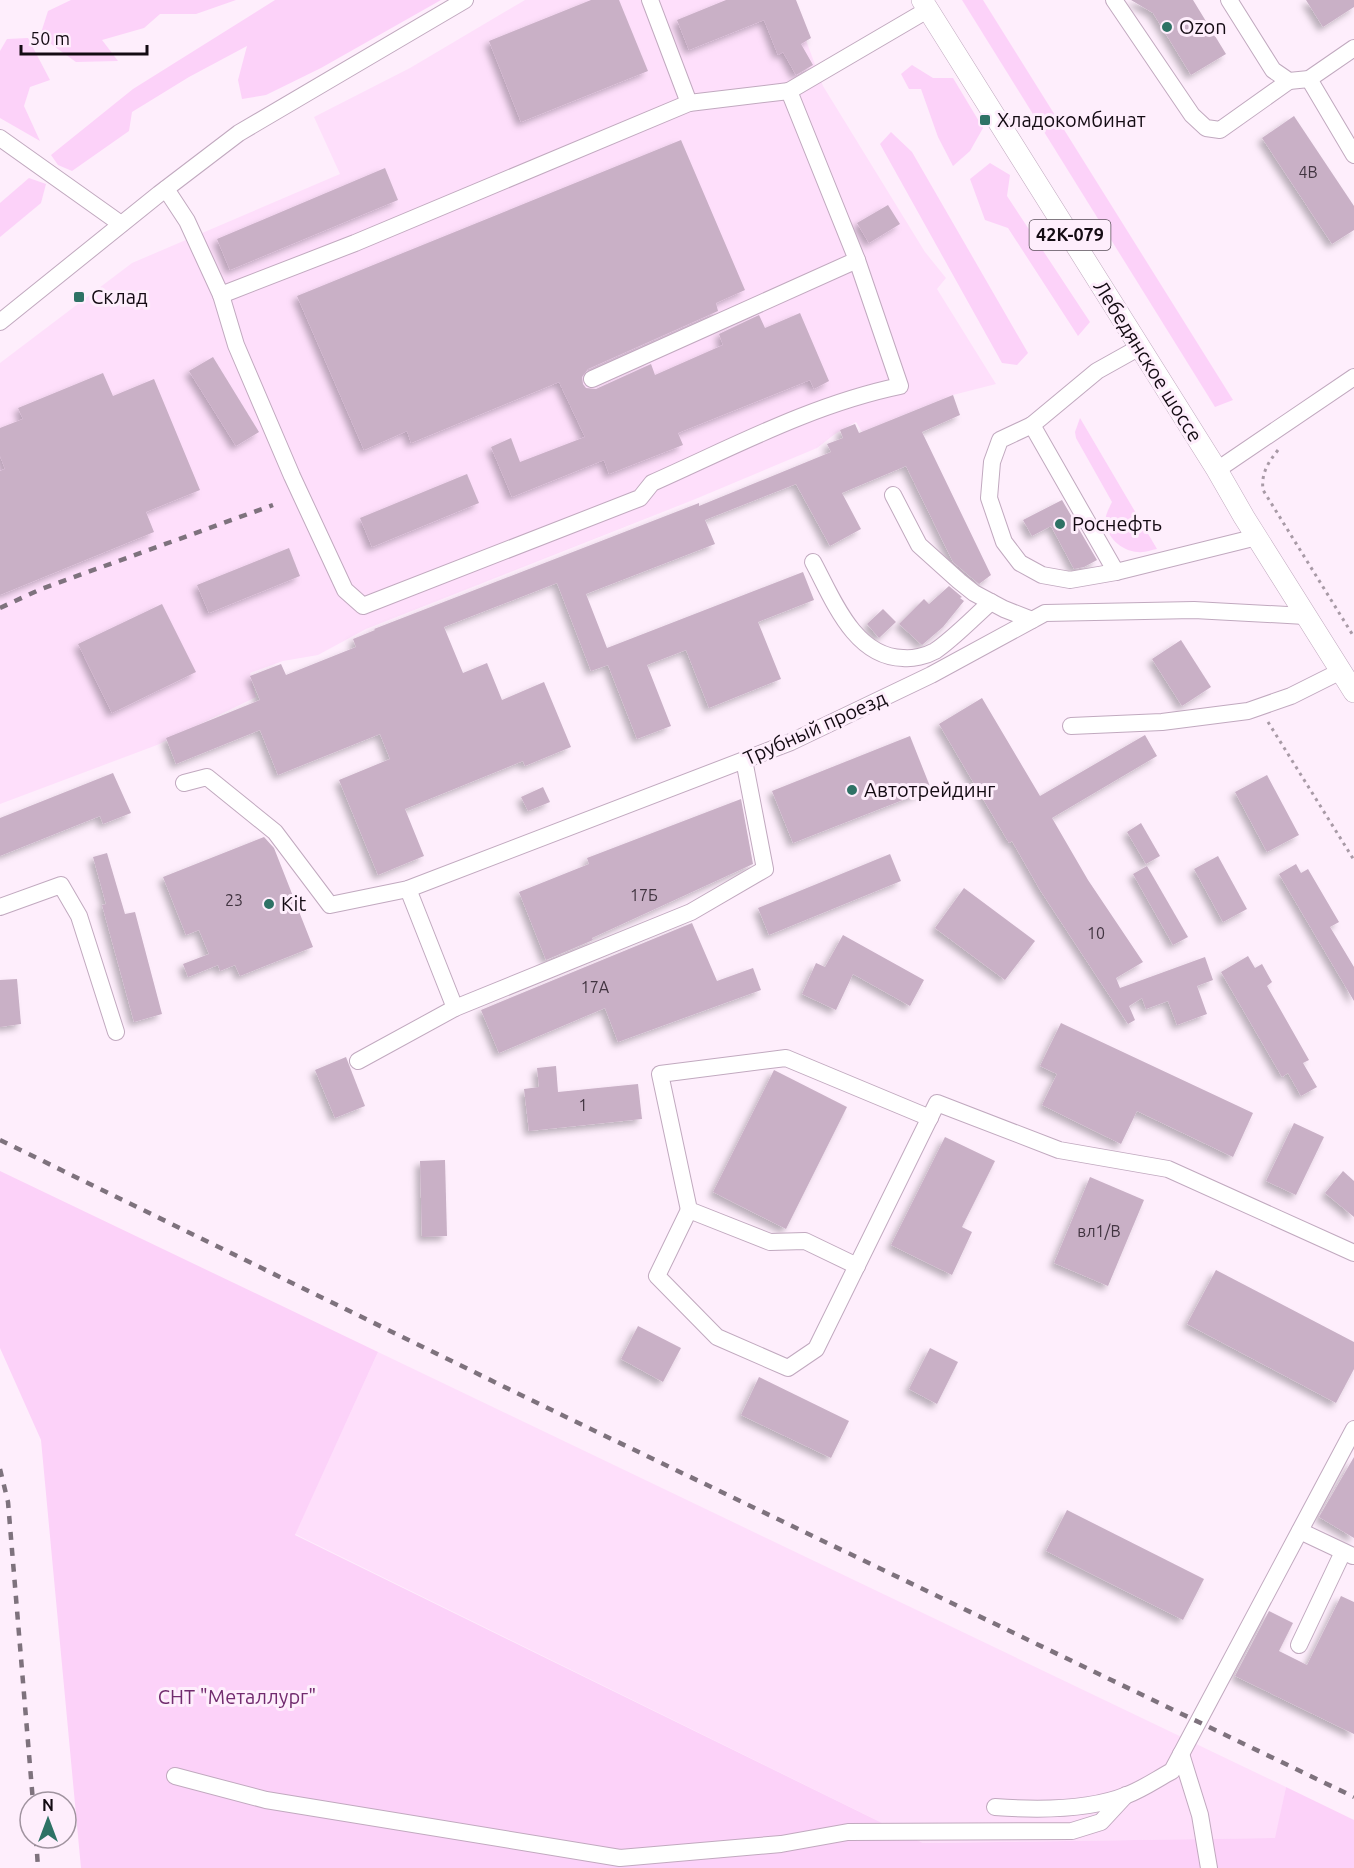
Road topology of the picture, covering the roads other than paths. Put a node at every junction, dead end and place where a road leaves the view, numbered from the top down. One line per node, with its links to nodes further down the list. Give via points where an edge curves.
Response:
1 (465, 0): 13 (street, via 239,133)
2 (650, 0): 10 (street)
3 (1114, 0): 8 (street, via 1192,115 1206,128 1220,130)
4 (1229, 0): 8 (street, via 1273,70)
5 (926, 5): 9 (street); 18 (main road, Лебедянское шоссе / 42К-079)
6 (1354, 48): 7 (street)
7 (1309, 79): 8 (street); 12 (street)
8 (1289, 81)
9 (789, 92): 10 (street); 15 (street)
10 (689, 103): 16 (street)
11 (0, 138): 14 (street)
12 (1354, 155)
13 (166, 189): 14 (street); 16 (street, via 187,221)
14 (121, 224): 17 (street)
15 (857, 260): 16 (street, via 900,386 825,406 652,483 640,498 363,606 345,590 292,476 236,345); 20 (street)
16 (220, 296)
17 (0, 322)
18 (1140, 347): 21 (street, via 1097,370); 22 (main road, Лебедянское шоссе / 42К-079)
19 (1354, 377): 22 (street)
20 (592, 379)
21 (1032, 425): 26 (street); 26 (street, via 1000,440 992,462 989,498 1004,542 1020,563 1042,575 1070,580)
22 (1217, 470): 24 (main road, Лебедянское шоссе / 42К-079)
23 (893, 495): 27 (street, via 920,545 959,581)
24 (1257, 537): 26 (street); 28 (main road, Лебедянское шоссе / 42К-079)
25 (813, 562): 27 (street, via 845,622 865,644 891,658 912,658 934,651)
26 (1116, 572)
27 (992, 602): 29 (street)
28 (1305, 616): 29 (street, Трубный проезд, via 1182,610 1045,613); 30 (main road, Лебедянское шоссе / 42К-079)
29 (1032, 620): 33 (street, Трубный проезд, via 931,675 791,742)
30 (1341, 671): 31 (main road, Лебедянское шоссе / 42К-079); 32 (street, via 1291,696 1248,711 1162,722)
31 (1354, 692)
32 (1071, 726)
33 (744, 760): 35 (street, Трубный проезд); 37 (street, via 765,869 691,912)
34 (184, 783): 35 (street, Трубный проезд, via 207,777 275,832 330,905)
35 (408, 889): 37 (street)
36 (0, 907): 38 (street, via 61,885 79,916)
37 (455, 1008): 39 (street)
38 (116, 1032)
39 (358, 1061)
40 (930, 1118): 41 (street, via 786,1058 660,1074); 42 (street, via 937,1103 1059,1150 1168,1169); 43 (street)
41 (689, 1210): 43 (street, via 770,1242 805,1241); 43 (street, via 657,1276 717,1337 788,1368 816,1349)
42 (1354, 1253)
43 (857, 1266)
44 (1354, 1429): 45 (street)
45 (1300, 1531): 46 (street); 48 (street)
46 (1349, 1554): 47 (street)
47 (1299, 1645)
48 (1181, 1754): 50 (street, via 1172,1771); 52 (street, via 1200,1815)
49 (175, 1776): 50 (street, via 266,1800 620,1858 781,1844 848,1832 1072,1831 1101,1822)
50 (1126, 1795): 51 (street, via 1079,1807)
51 (995, 1807)
52 (1209, 1868)

